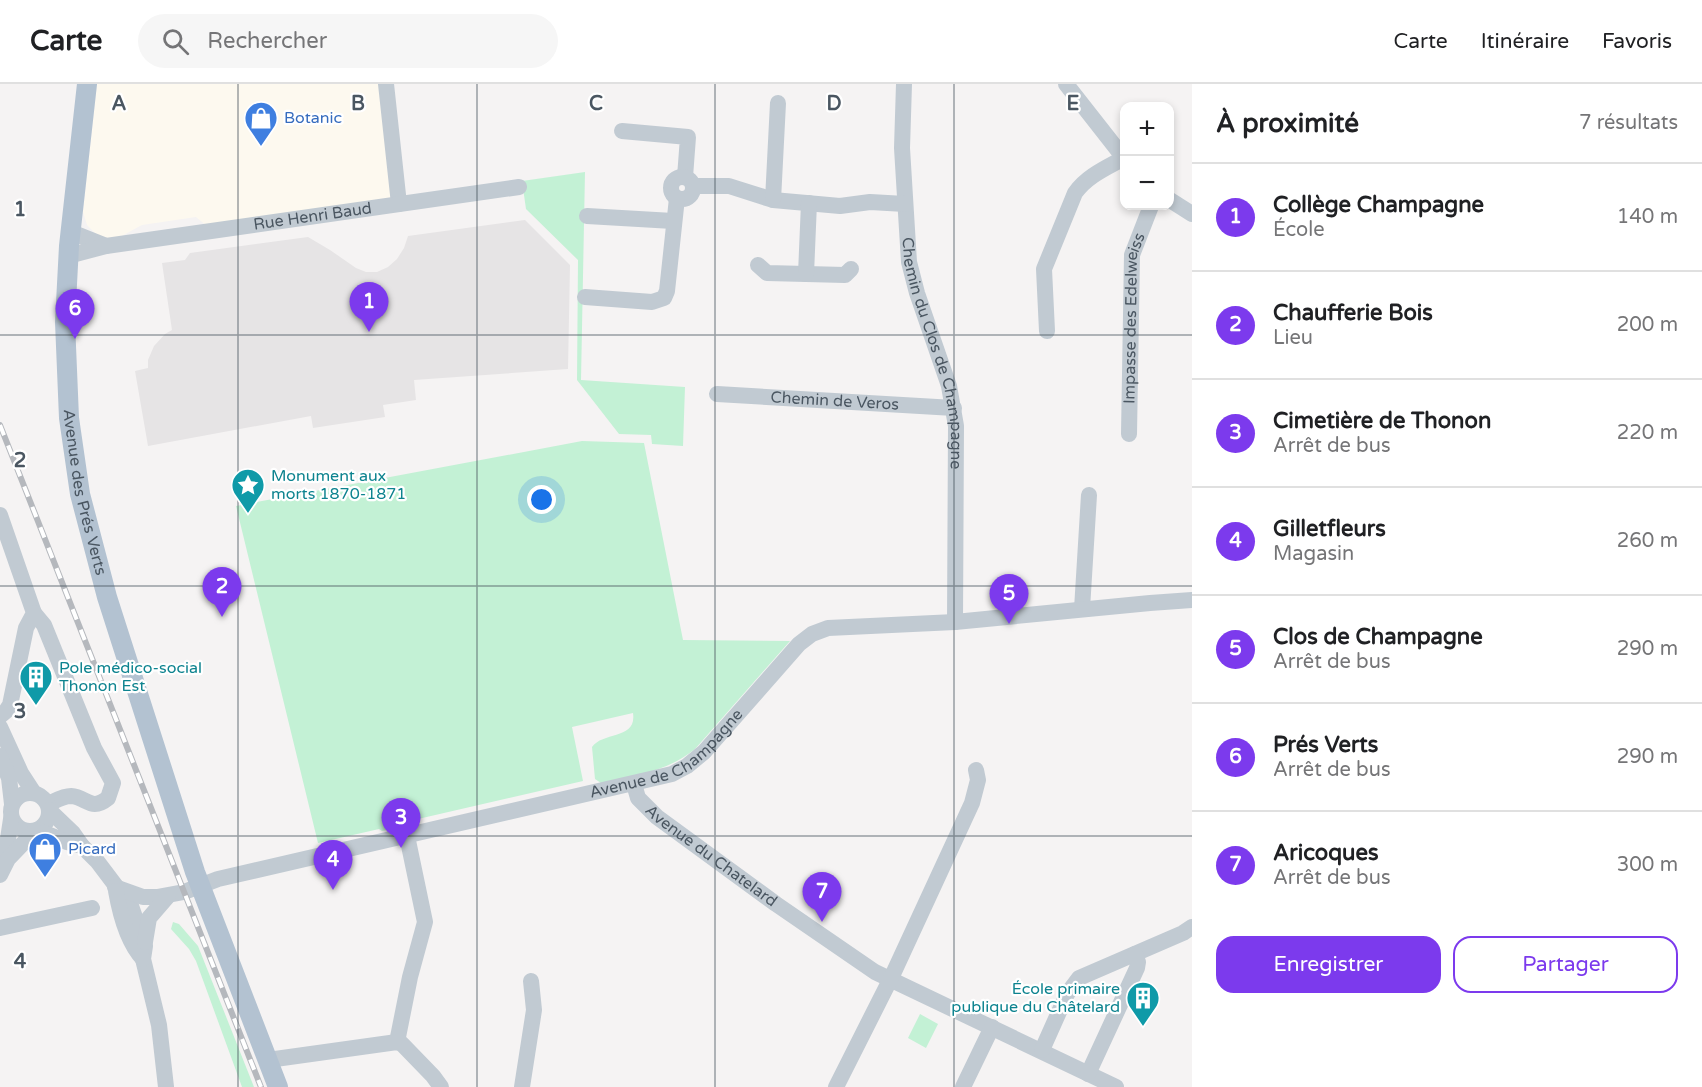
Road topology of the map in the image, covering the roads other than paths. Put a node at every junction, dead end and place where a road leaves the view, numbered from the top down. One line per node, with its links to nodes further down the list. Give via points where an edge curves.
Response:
1 (87, 84): 20 (main road, Avenue des Prés Verts)
2 (386, 84): 14 (street)
3 (904, 84): 15 (street, Chemin du Clos de Champagne)
4 (1066, 84): 7 (street)
5 (778, 104): 11 (street)
6 (622, 132): 9 (street, via 688,137)
7 (1122, 156)
8 (1120, 160): 27 (street, via 1089,177 1075,193 1044,269)
9 (689, 182): 11 (street, via 729,186); 19 (street, via 693,190 688,197 677,198)
10 (519, 187): 14 (street, Rue Henri Baud)
11 (773, 200): 12 (street)
12 (809, 203): 15 (street); 25 (street)
13 (1174, 203): 17 (street)
14 (399, 204): 21 (street, Rue Henri Baud)
15 (905, 204): 29 (street, Chemin du Clos de Champagne, via 913,279)
16 (1149, 210): 30 (street, Impasse des Edelweiss, via 1132,255)
17 (1192, 214)
18 (587, 216): 19 (street)
19 (673, 221): 26 (street, via 667,291 663,298 652,302)
20 (71, 232): 21 (street, Rue Henri Baud); 22 (main road, Avenue des Prés Verts)
21 (106, 246): 22 (street, Rue Henri Baud)
22 (69, 256): 49 (main road, Avenue des Prés Verts, via 65,322 67,393 83,508 107,597)
23 (758, 265): 25 (street, via 767,273)
24 (851, 269): 25 (street, via 845,275)
25 (806, 274)
26 (585, 297)
27 (1047, 331)
28 (717, 394): 29 (street, Chemin de Veros)
29 (954, 408): 36 (street, Chemin du Clos de Champagne)
30 (1129, 434)
31 (1089, 495): 34 (street)
32 (0, 515): 35 (street)
33 (1192, 600): 34 (street, Avenue de Champagne)
34 (1082, 609): 36 (street, Avenue de Champagne)
35 (34, 613): 37 (street, via 26,628 9,707); 42 (street, via 44,625 94,748 113,783 111,794 99,804 70,796)
36 (955, 622): 41 (street, Avenue de Champagne, via 837,627 812,634 692,762 672,774)
37 (0, 716)
38 (0, 727): 42 (street, via 21,773)
39 (0, 756): 43 (street, via 9,778)
40 (976, 770): 57 (street, via 978,785 972,803)
41 (634, 784): 45 (street, Avenue de Champagne); 57 (street, Avenue du Chatelard, via 641,803 657,817 787,912)
42 (44, 802): 43 (street, via 21,794); 44 (street, via 45,824); 46 (street)
43 (12, 811): 44 (street, via 15,824 22,830); 47 (street, via 8,839)
44 (36, 830): 46 (street); 48 (street, via 8,860)
45 (407, 836): 49 (street, Avenue de Champagne); 60 (street, via 425,922)
46 (82, 846): 50 (street)
47 (0, 857)
48 (0, 876)
49 (200, 885): 51 (street, Avenue de Champagne); 62 (main road, Avenue des Prés Verts)
50 (116, 887): 51 (street, Avenue de Champagne, via 143,897); 55 (street, via 135,950)
51 (168, 896): 55 (street, via 149,918)
52 (92, 908): 54 (street)
53 (1192, 927): 56 (street)
54 (0, 928)
55 (144, 953): 64 (street, via 159,1025)
56 (1135, 954): 61 (street, via 1084,975 1070,988); 63 (street, via 1137,968)
57 (890, 980): 59 (street, Avenue du Chatelard); 68 (street)
58 (531, 981): 67 (street, via 534,1010)
59 (992, 1027): 61 (street, Avenue du Chatelard); 69 (street)
60 (397, 1042): 62 (street); 66 (street)
61 (1041, 1050): 63 (street, Avenue du Chatelard)
62 (268, 1060): 65 (main road, Avenue des Prés Verts)
63 (1088, 1074): 70 (street, Avenue du Chatelard)
64 (166, 1087)
65 (278, 1087)
66 (441, 1087)
67 (522, 1087)
68 (836, 1087)
69 (963, 1087)
70 (1116, 1087)

